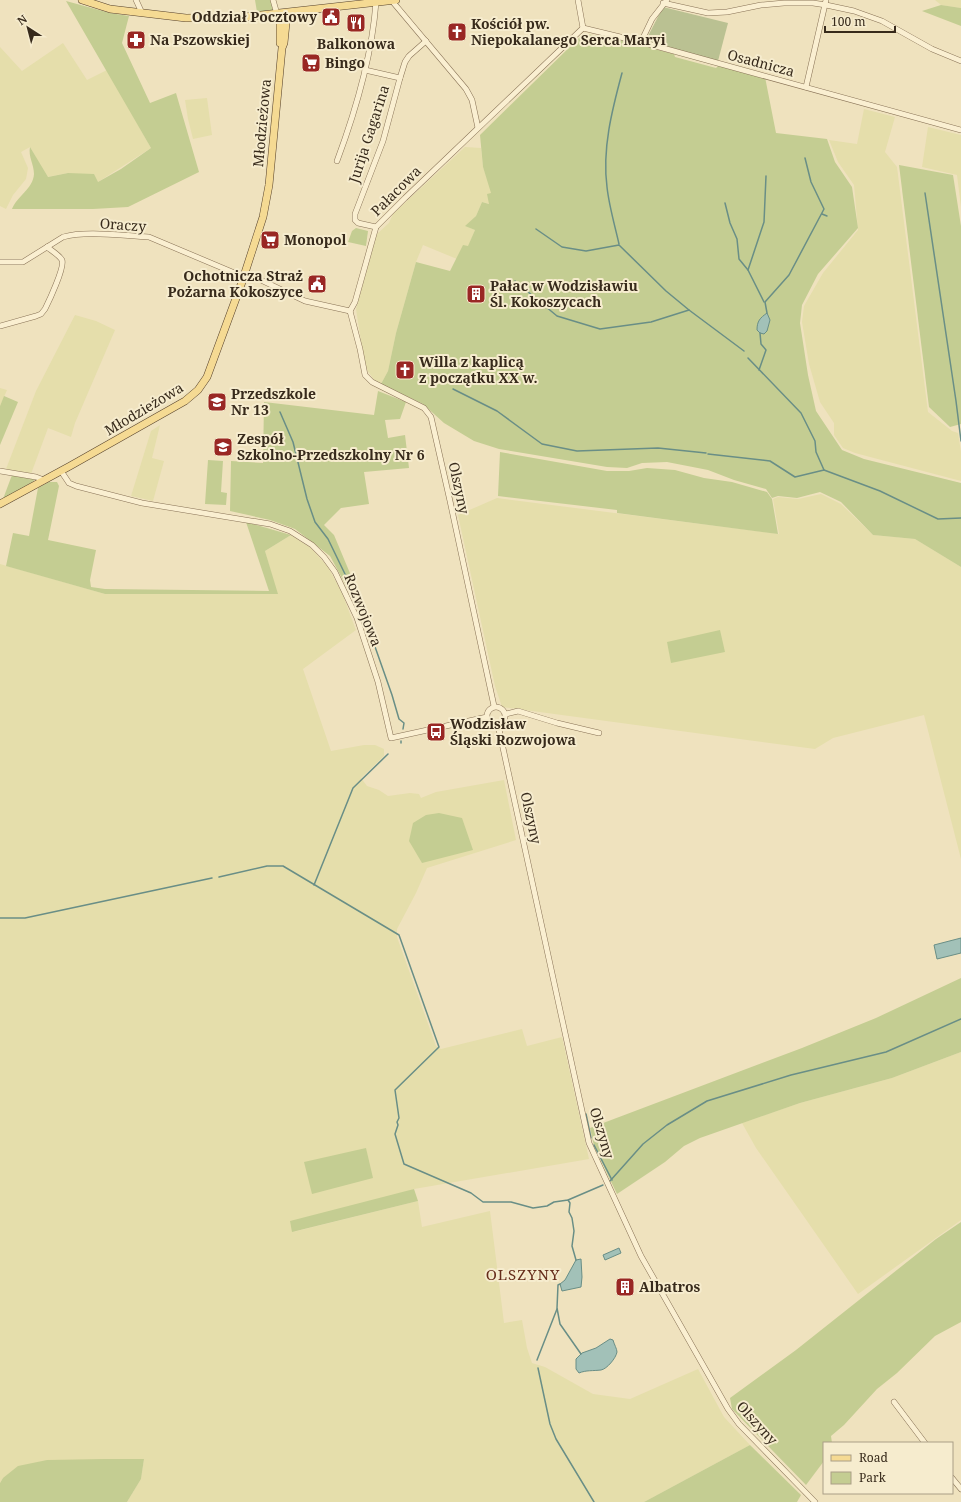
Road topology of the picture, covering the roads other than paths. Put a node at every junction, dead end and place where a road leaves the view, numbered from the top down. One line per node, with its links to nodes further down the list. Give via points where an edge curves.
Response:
1 (82, 0): 10 (main road, via 110,9)
2 (136, 0): 10 (street)
3 (273, 0): 11 (street)
4 (392, 0): 5 (main road); 7 (main road); 13 (street)
5 (396, 0)
6 (578, 0): 12 (street)
7 (374, 2): 11 (main road); 16 (street, via 374,27)
8 (665, 2): 9 (street, via 708,13 761,5); 14 (street, via 652,19)
9 (826, 2): 15 (street, via 882,21 932,49); 18 (street)
10 (142, 13): 11 (main road, via 186,18 244,17)
11 (282, 13): 25 (main road, Młodzieżowa, via 284,43 269,185 264,217)
12 (583, 28): 14 (street, Osadnicza); 19 (street, Pałacowa)
13 (426, 41): 17 (street, Jurija Gagarina, via 409,56); 19 (street, via 466,89 472,100)
14 (641, 42): 18 (street, Osadnicza)
15 (961, 61)
16 (365, 70): 17 (street); 21 (street)
17 (400, 78): 22 (street, Jurija Gagarina, via 383,141 355,214 358,223)
18 (806, 87): 20 (street, Osadnicza)
19 (478, 128): 22 (street, Pałacowa)
20 (961, 130)
21 (338, 161)
22 (376, 227): 26 (street, Pałacowa, via 355,302)
23 (47, 247): 24 (street, Oraczy, via 23,262); 25 (street, Oraczy, via 63,238 81,234 149,237); 27 (street, via 62,259 62,263 45,309 36,316)
24 (0, 262)
25 (245, 275): 26 (street, Oraczy, via 305,301); 29 (main road, Młodzieżowa, via 207,377 193,395)
26 (350, 311): 32 (street, Olszyny, via 365,375 372,382 424,408 431,417)
27 (0, 326)
28 (0, 471): 30 (street)
29 (61, 472): 30 (main road, Młodzieżowa); 34 (street, Rozwojowa, via 69,483 76,486 142,503 270,524 290,531 312,545 335,572 356,618 378,682 391,738)
30 (44, 480): 31 (main road, Młodzieżowa)
31 (0, 504)
32 (494, 706): 33 (street, via 502,708); 34 (street, via 489,710)
33 (506, 714): 35 (street, via 505,719); 36 (street, via 518,711)
34 (487, 717): 35 (street, via 491,723)
35 (498, 725): 41 (street, Olszyny, via 589,1143 640,1256 728,1410)
36 (599, 733)
37 (894, 1402): 38 (street)
38 (925, 1442)
39 (953, 1479): 40 (street)
40 (961, 1489)
41 (815, 1502)

